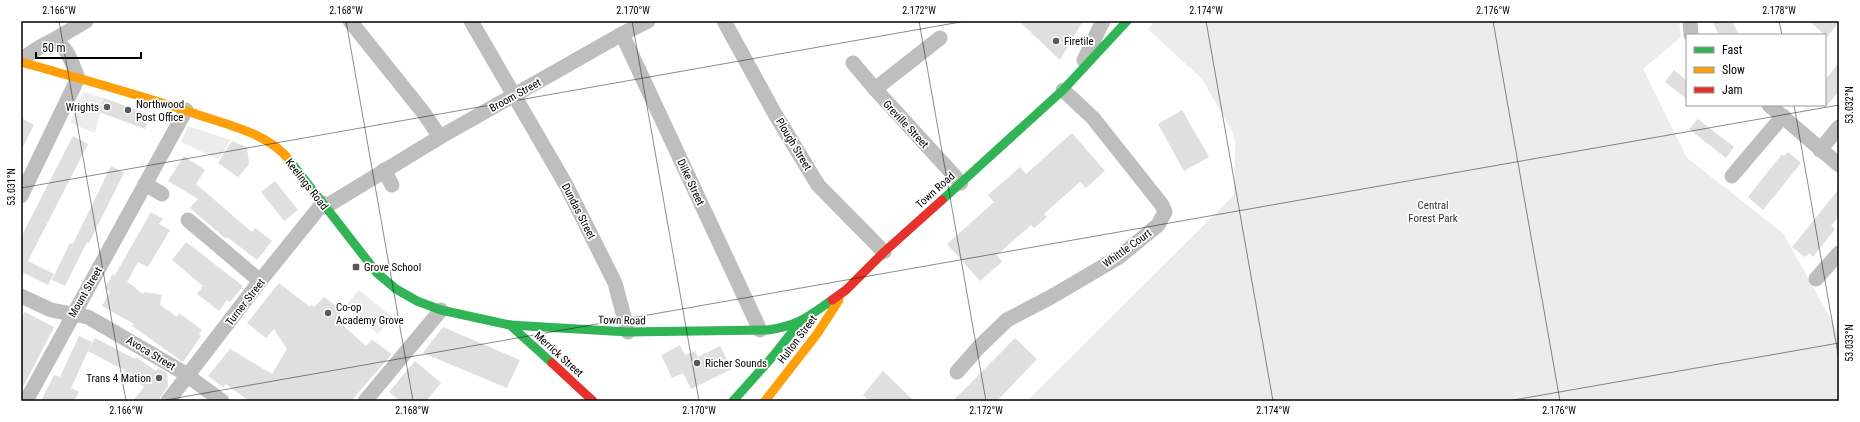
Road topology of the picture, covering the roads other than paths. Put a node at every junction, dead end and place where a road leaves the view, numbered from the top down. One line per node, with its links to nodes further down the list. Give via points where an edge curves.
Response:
1 (86, 21): 12 (street, Keelings Road)
2 (350, 21): 24 (street)
3 (471, 21): 19 (street, Dundas Street)
4 (648, 21): 9 (street, Broom Street)
5 (724, 21): 36 (street, Plough Street, via 818,185)
6 (1103, 21): 15 (street)
7 (1127, 21): 15 (main road, Town Road)
8 (1690, 21): 10 (street)
9 (623, 29): 19 (street, Broom Street); 47 (street, Dilke Street)
10 (1691, 34)
11 (940, 38): 17 (street)
12 (50, 42): 13 (street, Keelings Road); 16 (street, via 64,47)
13 (21, 61): 16 (main road, Keelings Road)
14 (854, 63): 17 (street, Greville Street)
15 (1076, 75): 18 (main road, Town Road)
16 (78, 78): 21 (main road, Keelings Road); 33 (street)
17 (875, 89): 30 (street, Greville Street)
18 (1063, 90): 30 (main road, Town Road); 50 (street, Whittle Court, via 1093,118 1166,212 1158,226 1119,257 1006,320)
19 (515, 95): 24 (street, Broom Street); 46 (street, Dundas Street, via 566,184 615,283)
20 (1770, 106): 22 (street)
21 (186, 110): 29 (street, Mount Street); 34 (main road, Keelings Road, via 246,131 268,142 288,158)
22 (1783, 116): 25 (street); 28 (street)
23 (1839, 127): 25 (street)
24 (440, 137): 27 (street, Broom Street)
25 (1820, 150): 26 (street)
26 (1839, 165)
27 (384, 170): 31 (street); 34 (street, Broom Street)
28 (1732, 176)
29 (149, 178): 32 (street); 43 (street, Mount Street)
30 (961, 183): 36 (main road, Town Road)
31 (392, 185)
32 (162, 194)
33 (21, 196)
34 (324, 205): 39 (street, Turner Street); 42 (main road, Keelings Road, via 377,273 396,289)
35 (188, 220): 39 (street)
36 (884, 252): 40 (main road, Town Road)
37 (1839, 253): 38 (street)
38 (1816, 279)
39 (260, 281): 51 (street, Turner Street)
40 (846, 290): 44 (main road, Town Road); 49 (main road, Hulton Street, via 817,334)
41 (21, 296): 43 (street, Avoca Street, via 51,310)
42 (441, 310): 45 (main road, Keelings Road); 55 (street)
43 (74, 315): 51 (street, Avoca Street, via 94,320); 52 (street, Mount Street)
44 (799, 323): 47 (main road, Town Road); 49 (main road, Hulton Street)
45 (510, 325): 46 (main road, Town Road); 56 (main road, Merrick Street)
46 (628, 332): 47 (main road, Town Road, via 735,331)
47 (756, 336)
48 (765, 349): 49 (main road)
49 (782, 362): 57 (main road, Hulton Street); 58 (main road, Hulton Street)
50 (956, 372)
51 (188, 376): 53 (street, Turner Street); 54 (street, Avoca Street)
52 (26, 401)
53 (168, 401)
54 (222, 401)
55 (365, 401)
56 (593, 401)
57 (733, 401)
58 (765, 401)

